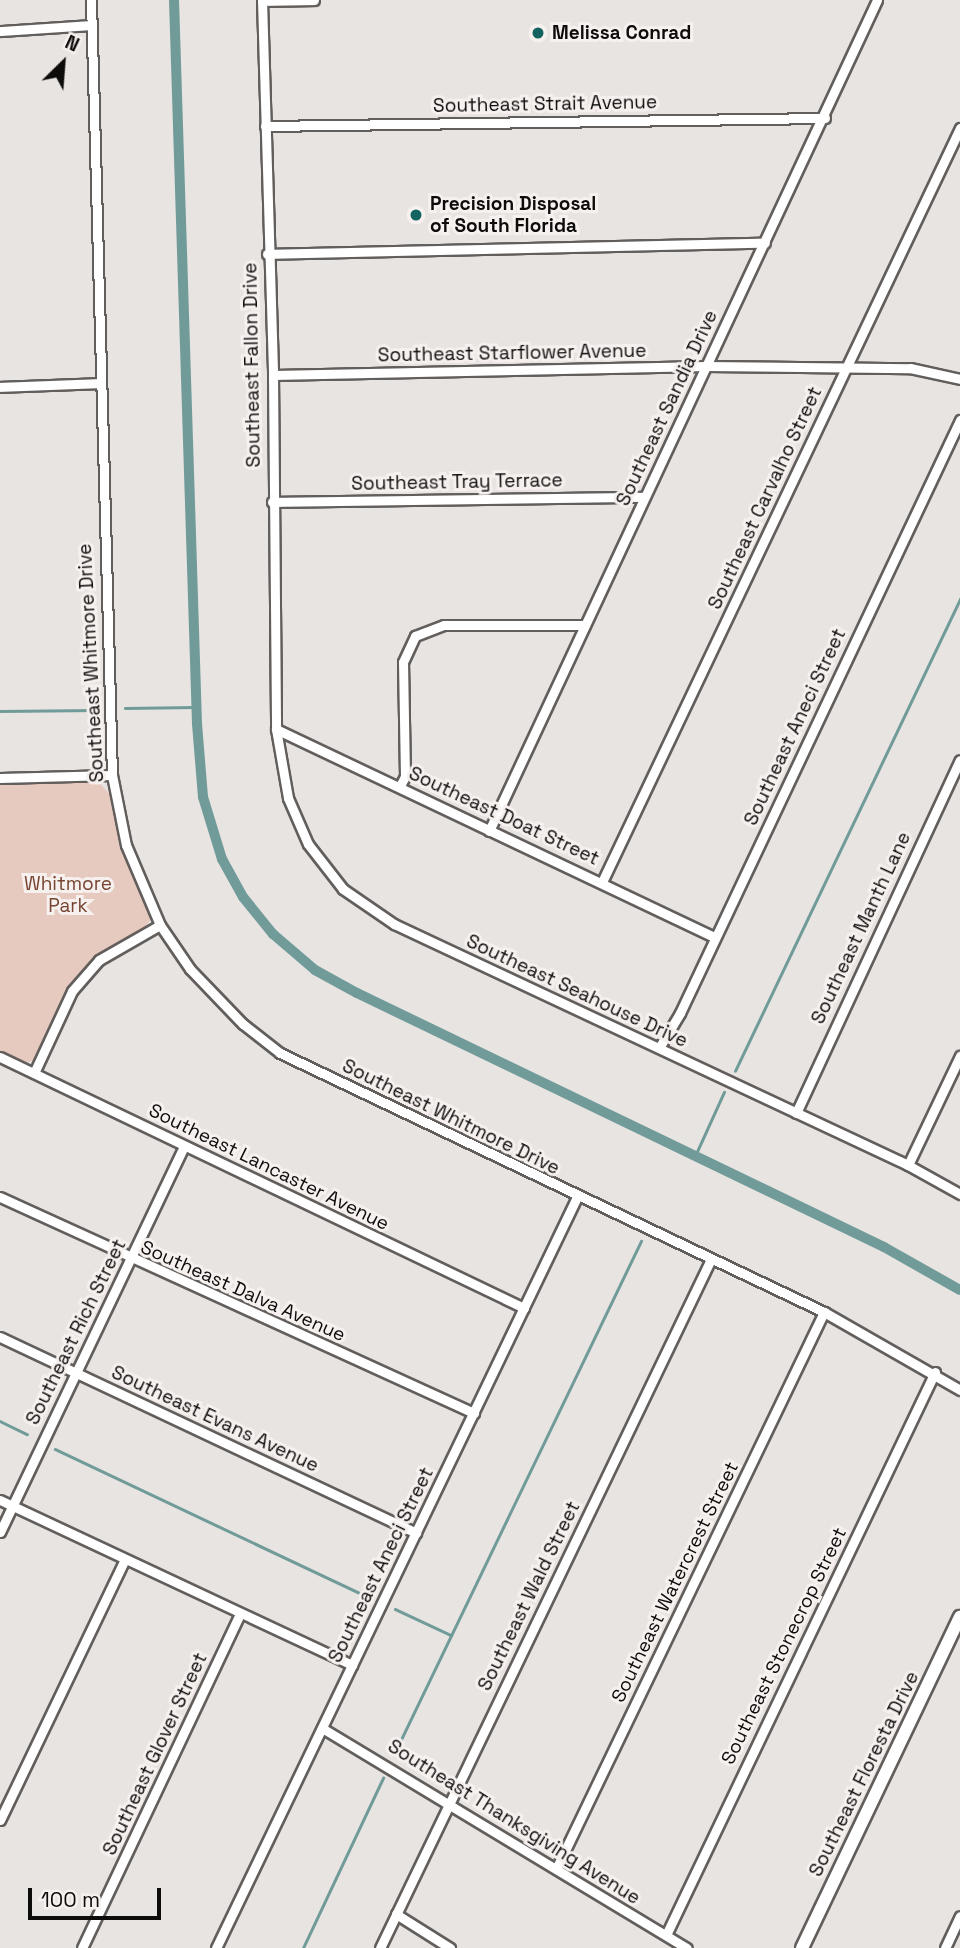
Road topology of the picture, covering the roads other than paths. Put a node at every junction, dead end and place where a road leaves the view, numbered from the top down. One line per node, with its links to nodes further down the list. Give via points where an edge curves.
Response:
1 (91, 0): 5 (street, Southeast Whitmore Drive)
2 (262, 0): 3 (street); 8 (street, Southeast Fallon Drive)
3 (314, 0)
4 (877, 0): 7 (street, Southeast Sandia Drive)
5 (92, 25): 6 (street); 16 (street, Southeast Whitmore Drive)
6 (0, 31)
7 (825, 118): 8 (street, Southeast Strait Avenue); 10 (street, Southeast Sandia Drive)
8 (265, 126): 11 (street, Southeast Fallon Drive)
9 (960, 128): 13 (street, Southeast Carvalho Street)
10 (765, 243): 11 (street); 12 (street, Southeast Sandia Drive)
11 (267, 254): 14 (street, Southeast Fallon Drive)
12 (706, 366): 13 (street, Southeast Starflower Avenue); 14 (street, Southeast Starflower Avenue); 19 (street, Southeast Sandia Drive)
13 (846, 368): 15 (street, Southeast Starflower Avenue, via 910,368); 28 (street, Southeast Carvalho Street)
14 (273, 375): 20 (street, Southeast Fallon Drive)
15 (960, 379)
16 (98, 383): 17 (street); 24 (street, Southeast Whitmore Drive)
17 (0, 387)
18 (960, 420): 30 (street, Southeast Aneci Street)
19 (643, 497): 20 (street, Southeast Tray Terrace); 21 (street, Southeast Sandia Drive)
20 (272, 502): 22 (street, Southeast Fallon Drive)
21 (585, 625): 26 (street, via 436,626 409,643 403,662 405,776); 27 (street, Southeast Sandia Drive)
22 (276, 729): 26 (street, Southeast Doat Street); 31 (street, Southeast Seahouse Drive, via 288,798 309,844 343,888 394,924)
23 (960, 761): 35 (street, Southeast Manth Lane)
24 (112, 775): 25 (street); 29 (street, Southeast Whitmore Drive, via 125,845)
25 (0, 778)
26 (400, 786): 27 (street, Southeast Doat Street)
27 (489, 831): 28 (street, Southeast Doat Street)
28 (602, 882): 30 (street, Southeast Doat Street)
29 (160, 925): 34 (street, via 99,960 72,991); 40 (street, Southeast Whitmore Drive, via 190,969 243,1024 280,1053)
30 (715, 937): 31 (street, Southeast Aneci Street)
31 (659, 1048): 35 (street, Southeast Seahouse Drive)
32 (960, 1056): 37 (street)
33 (0, 1057): 34 (street, Southeast Lancaster Avenue)
34 (34, 1073): 36 (street, Southeast Lancaster Avenue)
35 (796, 1113): 37 (street, Southeast Seahouse Drive)
36 (184, 1147): 41 (street, Southeast Rich Street); 43 (street, Southeast Lancaster Avenue)
37 (908, 1165): 38 (street, Southeast Seahouse Drive)
38 (960, 1194)
39 (0, 1197): 41 (street, Southeast Dalva Avenue)
40 (577, 1197): 42 (street, Southeast Whitmore Drive); 43 (street, Southeast Aneci Street)
41 (130, 1259): 47 (street, Southeast Rich Street); 49 (street, Southeast Dalva Avenue)
42 (711, 1259): 44 (street, Southeast Whitmore Drive); 59 (street, Southeast Wald Street)
43 (524, 1308): 49 (street, Southeast Aneci Street)
44 (824, 1311): 46 (street, Southeast Whitmore Drive); 61 (street, Southeast Watercrest Street)
45 (0, 1336): 47 (street, Southeast Evans Avenue)
46 (935, 1372): 48 (street, Southeast Whitmore Drive); 64 (street, Southeast Stonecrop Street)
47 (75, 1373): 51 (street, Southeast Rich Street); 53 (street, Southeast Evans Avenue)
48 (960, 1390)
49 (474, 1413): 53 (street, Southeast Aneci Street)
50 (0, 1500): 51 (street)
51 (12, 1506): 52 (street, Southeast Rich Street); 54 (street)
52 (0, 1532)
53 (416, 1532): 57 (street, Southeast Aneci Street)
54 (125, 1559): 55 (street); 60 (street)
55 (240, 1613): 57 (street); 65 (street, Southeast Glover Street)
56 (960, 1617): 70 (street, Southeast Floresta Drive)
57 (352, 1665): 58 (street, Southeast Aneci Street)
58 (322, 1728): 59 (street, Southeast Thanksgiving Avenue); 66 (street, Southeast Aneci Street)
59 (450, 1802): 61 (street, Southeast Thanksgiving Avenue); 62 (street, Southeast Wald Street)
60 (0, 1821)
61 (557, 1867): 64 (street, Southeast Thanksgiving Avenue)
62 (396, 1914): 67 (street, Southeast Wald Street); 68 (street)
63 (960, 1916): 71 (street)
64 (666, 1935): 69 (street, Southeast Thanksgiving Avenue)
65 (82, 1948)
66 (216, 1948)
67 (380, 1948)
68 (450, 1948)
69 (687, 1948)
70 (802, 1948)
71 (945, 1948)

